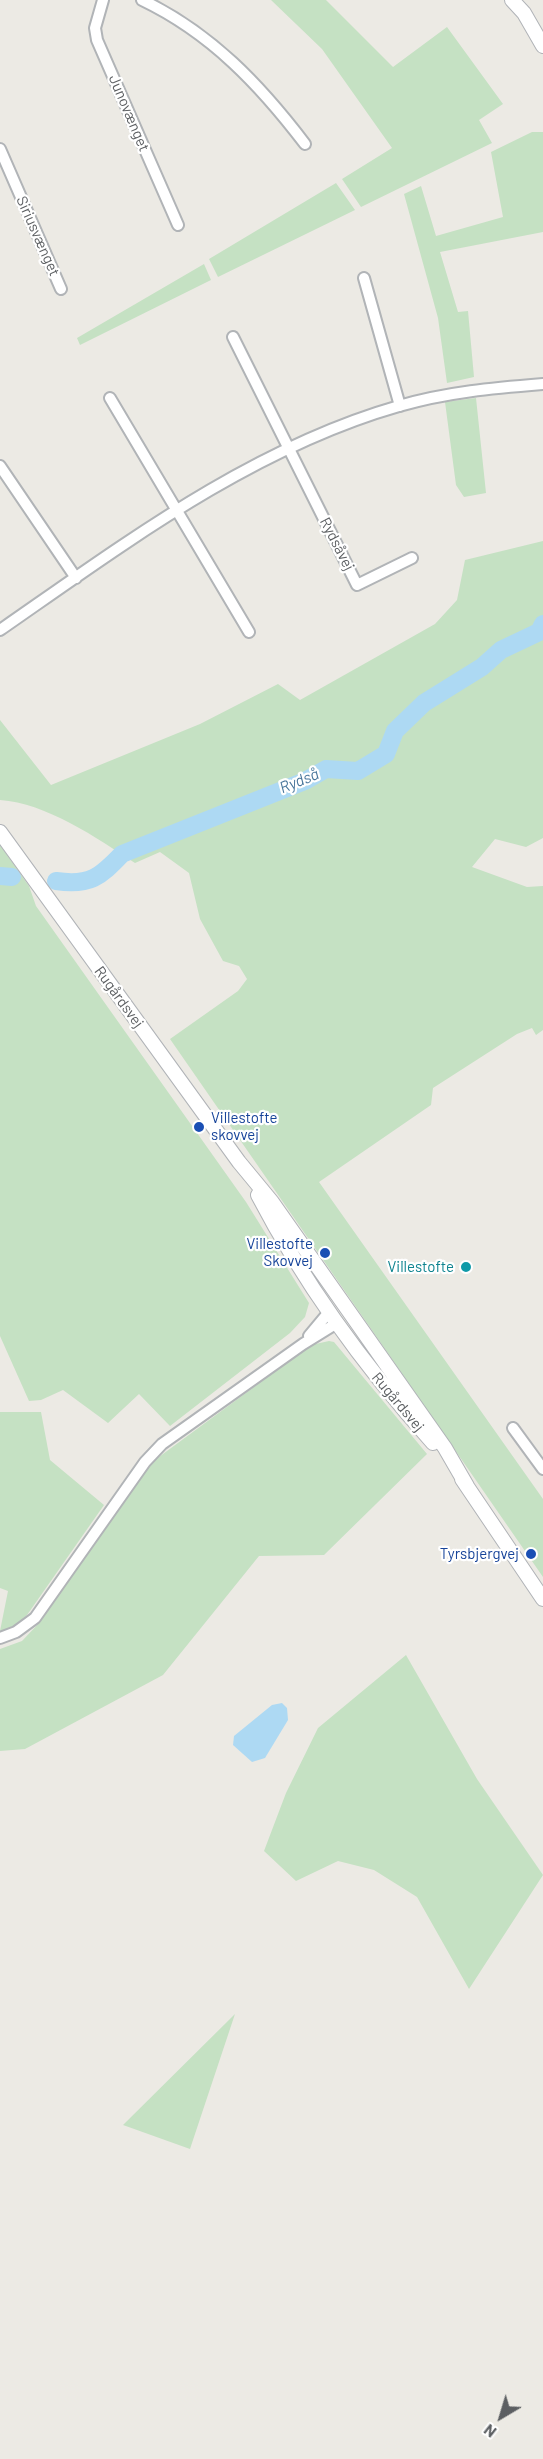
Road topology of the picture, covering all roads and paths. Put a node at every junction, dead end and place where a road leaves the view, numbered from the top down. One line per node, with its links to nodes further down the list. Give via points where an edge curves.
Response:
1 (103, 0): 7 (street, Junovænget, via 96,21 98,40)
2 (142, 0): 5 (street, via 164,10 242,68)
3 (513, 0): 4 (main road)
4 (543, 46)
5 (305, 144)
6 (0, 149): 9 (street, Siriusvænget)
7 (178, 225)
8 (364, 278): 13 (street)
9 (61, 289)
10 (233, 338): 14 (street, Rydsåvej)
11 (543, 384): 13 (street, via 470,390)
12 (110, 398): 16 (street)
13 (400, 406): 14 (street, via 342,425)
14 (289, 449): 16 (street); 17 (street, Rydsåvej, via 357,585)
15 (0, 466): 18 (street)
16 (176, 512): 18 (street); 20 (street)
17 (412, 558)
18 (76, 578): 19 (street)
19 (0, 630)
20 (249, 632)
21 (0, 832): 22 (main road, Rugårdsvej, via 239,1162 285,1246)
22 (340, 1314): 25 (main road, Rugårdsvej, via 374,1374); 25 (main road, Rugårdsvej, via 368,1352 395,1376 446,1448); 27 (street, via 162,1444 145,1461 35,1618)
23 (513, 1428): 24 (street)
24 (543, 1469)
25 (467, 1486): 26 (main road, Rugårdsvej)
26 (543, 1599)
27 (0, 1638)

